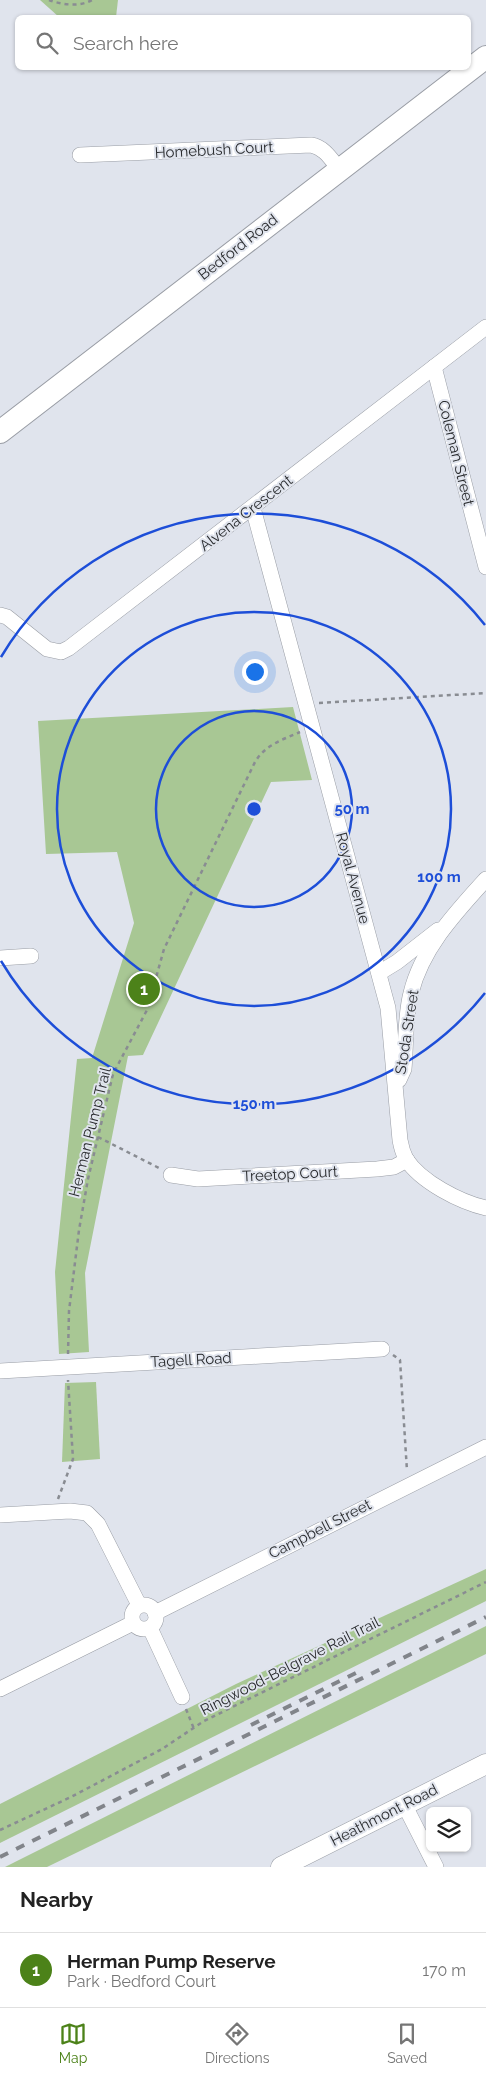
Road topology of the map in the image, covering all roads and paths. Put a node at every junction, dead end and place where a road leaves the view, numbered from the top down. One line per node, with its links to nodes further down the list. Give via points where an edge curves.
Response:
1 (49, 0): 2 (path, via 70,4)
2 (92, 0)
3 (482, 57): 4 (main road, Bedford Road)
4 (471, 66)
5 (465, 70): 7 (main road, Bedford Road)
6 (80, 156): 7 (street, Homebush Court, via 311,145 324,152)
7 (339, 169): 10 (main road, Bedford Road)
8 (486, 327): 9 (street, Alvena Crescent)
9 (434, 367): 11 (street, Alvena Crescent); 12 (street, Coleman Street)
10 (0, 432)
11 (253, 508): 13 (street, Alvena Crescent, via 82,640 61,652 47,648); 16 (street, Royal Avenue)
12 (486, 567)
13 (0, 615)
14 (486, 693): 15 (path)
15 (312, 703)
16 (312, 727): 21 (street, Royal Avenue); 23 (path, Herman Pump Trail, via 272,744 260,752 254,762 164,949 147,1010 112,1074)
17 (486, 879): 18 (street, Stoda Street)
18 (448, 923): 21 (street, Stoda Street); 22 (street, Stoda Street, via 423,960 410,993 404,1069)
19 (31, 956): 20 (street)
20 (0, 958)
21 (379, 973): 22 (street, Royal Avenue, via 388,1008)
22 (396, 1088): 24 (street, Royal Avenue, via 400,1140)
23 (98, 1136): 25 (path); 28 (path, Herman Pump Trail, via 79,1230 69,1311)
24 (407, 1160): 25 (street, Treetop Court, via 394,1167 377,1169 198,1179); 26 (street, via 453,1197)
25 (171, 1175)
26 (486, 1208)
27 (382, 1349): 28 (street, Tagell Road); 31 (path, via 400,1360)
28 (67, 1368): 29 (street, Tagell Road); 32 (path, Herman Pump Trail, via 72,1459)
29 (0, 1371)
30 (486, 1447): 31 (street, Campbell Street)
31 (407, 1485): 36 (street, Campbell Street)
32 (53, 1512): 33 (street); 35 (street, via 80,1511 92,1517)
33 (0, 1515)
34 (486, 1582): 41 (path, Ringwood-Belgrave Rail Trail, via 204,1721)
35 (139, 1605): 36 (street, via 150,1606); 37 (street, via 131,1615)
36 (155, 1612): 38 (street, via 155,1623)
37 (133, 1623): 38 (street, via 138,1629); 39 (street)
38 (150, 1628): 40 (street)
39 (0, 1689)
40 (182, 1697): 41 (path)
41 (194, 1729): 44 (path, Ringwood-Belgrave Rail Trail, via 72,1797)
42 (486, 1764): 43 (street, Heathmont Road)
43 (404, 1804): 45 (street, Heathmont Road); 46 (street)
44 (0, 1830)
45 (282, 1867)
46 (436, 1867)

